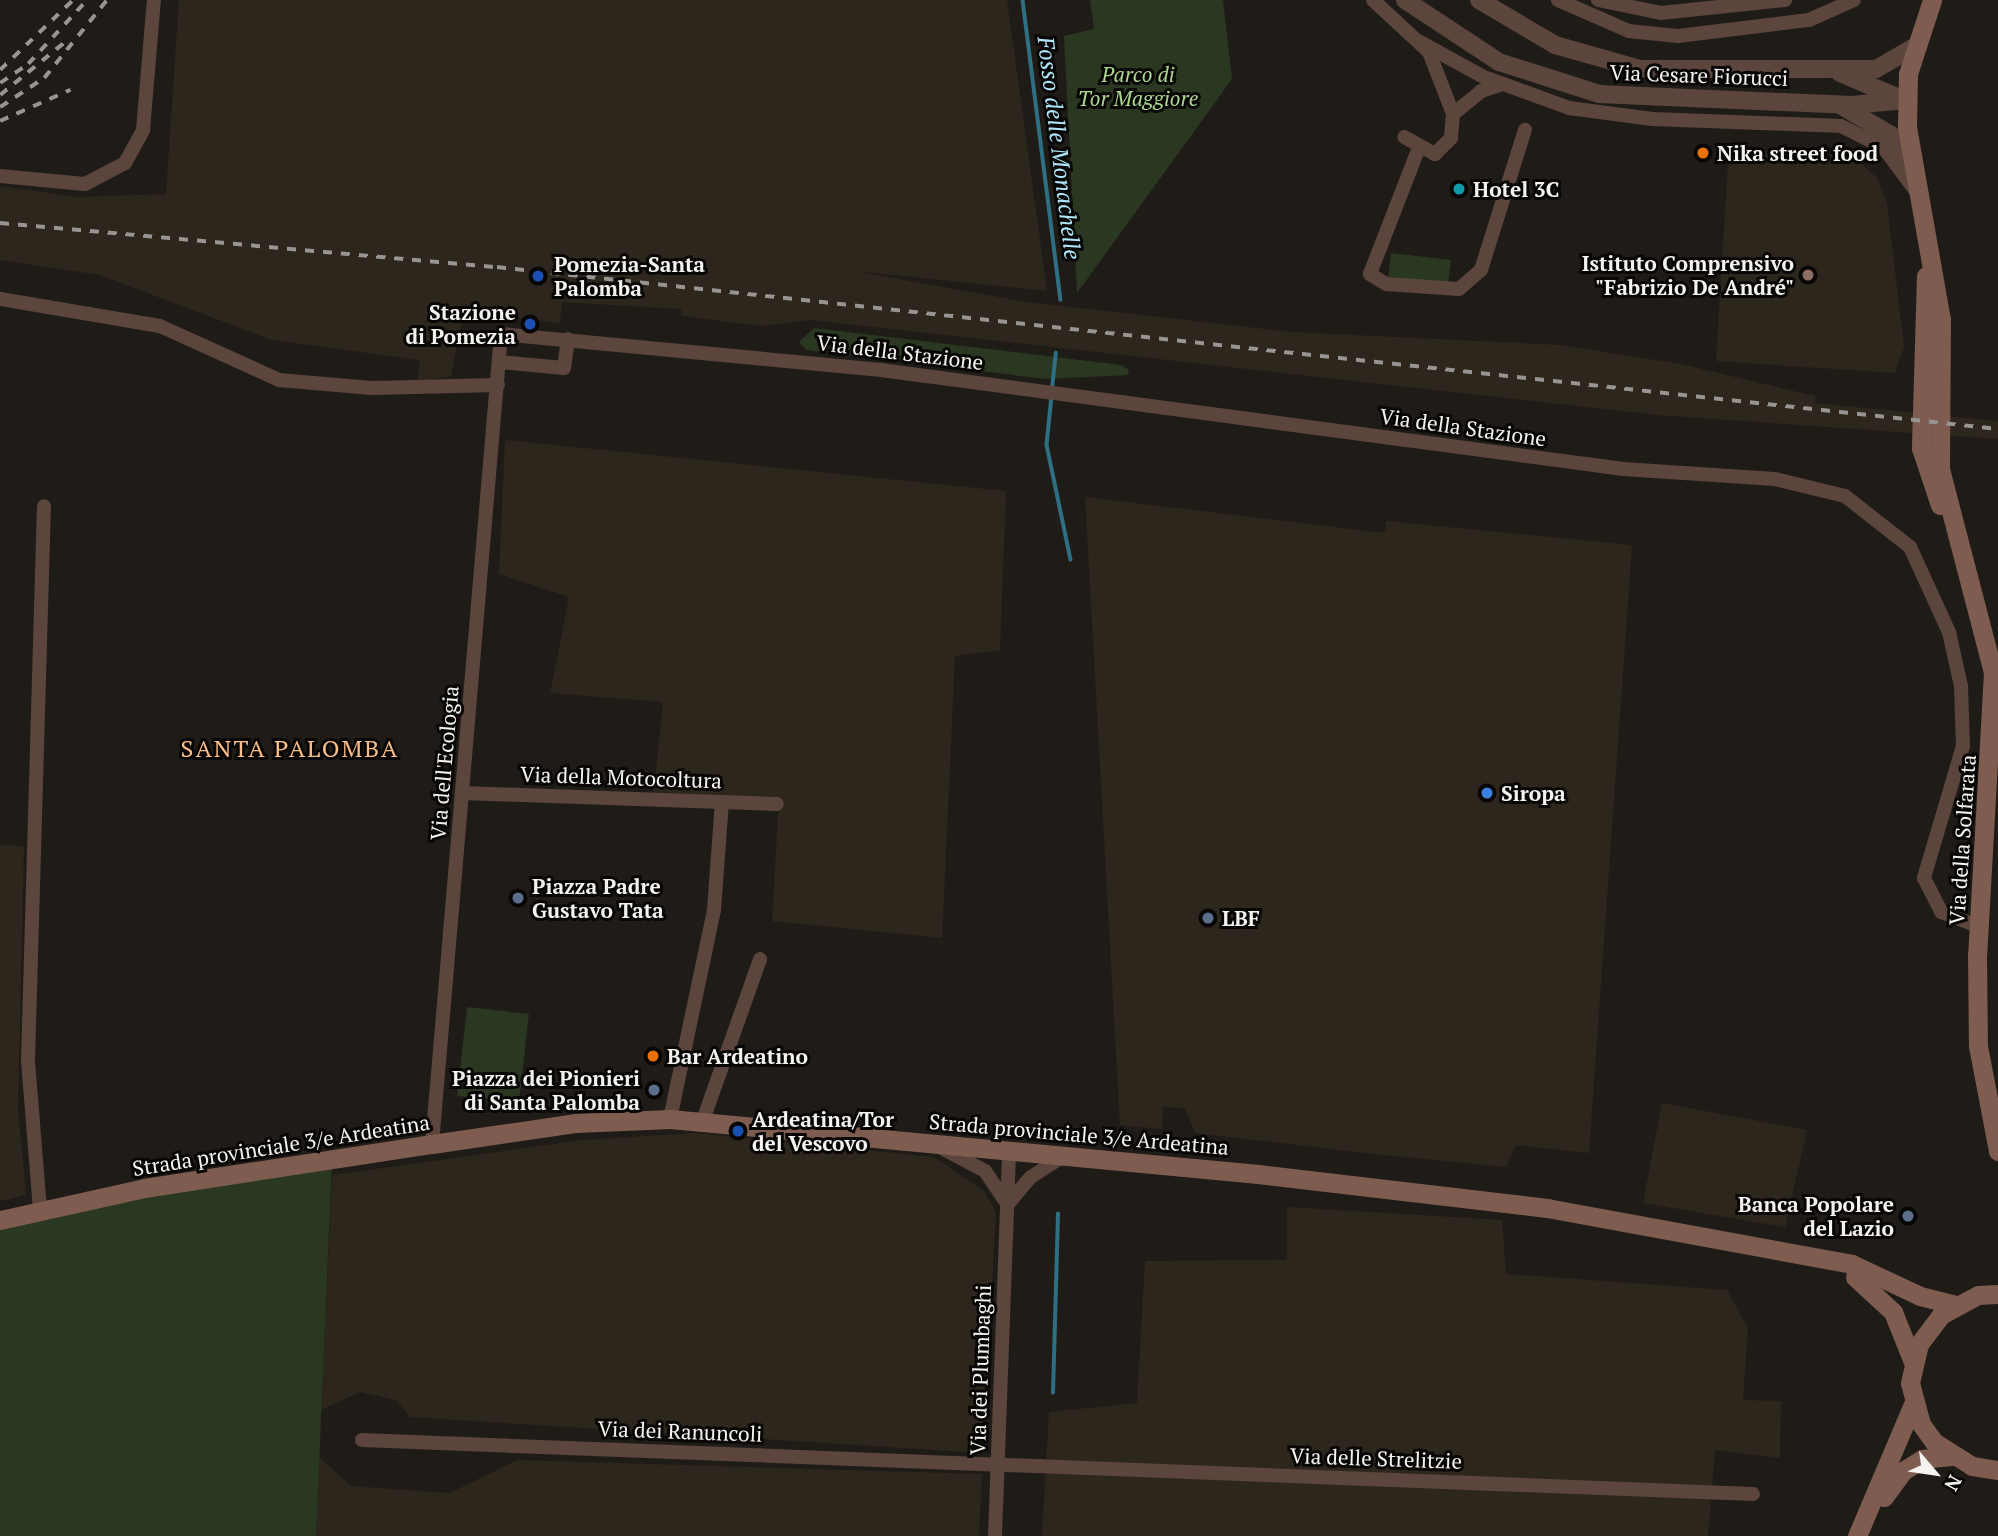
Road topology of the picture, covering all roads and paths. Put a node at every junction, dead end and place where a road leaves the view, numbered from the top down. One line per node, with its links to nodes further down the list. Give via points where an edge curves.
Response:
1 (154, 0): 27 (street, via 143,130 125,163 85,184)
2 (1373, 0): 11 (street)
3 (1405, 0): 10 (street, Via Cesare Fiorucci)
4 (1479, 0): 14 (street, Via Cesare Fiorucci, via 1536,36 1625,67)
5 (1598, 0): 6 (street, via 1669,13)
6 (1785, 0)
7 (1854, 0): 9 (street, via 1809,20 1678,36 1629,32)
8 (1932, 0): 12 (main road, Via della Solfarata)
9 (1564, 2)
10 (1461, 41): 13 (street); 16 (street, Via Cesare Fiorucci, via 1524,73)
11 (1420, 42): 13 (street); 20 (street, via 1439,67)
12 (1916, 46): 14 (street, Via Cesare Fiorucci, via 1884,67); 18 (main road, Via della Solfarata)
13 (1450, 60): 15 (street)
14 (1833, 70): 18 (street)
15 (1503, 84): 20 (street, via 1481,91); 21 (street)
16 (1608, 96): 17 (street, Via Cesare Fiorucci); 21 (street)
17 (1762, 100): 19 (street, Via Cesare Fiorucci); 22 (street)
18 (1906, 100): 19 (street); 26 (main road, Via della Solfarata)
19 (1837, 103): 26 (street, Via Cesare Fiorucci, via 1891,135)
20 (1453, 114): 25 (street, via 1446,147 1435,154)
21 (1604, 114): 22 (street)
22 (1764, 121): 28 (street, via 1820,121 1855,132 1889,153)
23 (1525, 130): 25 (street, via 1481,270 1459,289 1386,284 1370,274)
24 (1404, 137): 25 (street)
25 (1418, 150)
26 (1911, 160): 28 (main road, Via della Solfarata)
27 (0, 176)
28 (1917, 193): 37 (main road, Via della Solfarata, via 1926,249 1920,448 1930,485 1957,537 1986,631 1993,683)
29 (0, 299): 32 (street, via 160,326 279,380 372,388)
30 (568, 339): 31 (street, Via della Stazione, via 501,334); 31 (street, via 565,368); 37 (street, Via della Stazione, via 1052,392 1623,469 1775,479 1857,502 1912,551 1949,632 1961,686 1963,746 1924,878 1938,910)
31 (499, 362): 32 (street)
32 (498, 385): 34 (street, Via dell'Ecologia)
33 (44, 506): 47 (street, via 28,1060)
34 (463, 793): 35 (street, Via della Motocoltura); 42 (street, Via dell'Ecologia)
35 (722, 802): 36 (street, Via della Motocoltura); 39 (street, via 713,920)
36 (777, 804)
37 (1978, 926): 43 (main road, Via della Solfarata, via 1978,1046)
38 (760, 959): 40 (street)
39 (670, 1119): 40 (main road, Strada provinciale 3/e Ardeatina); 42 (main road, Strada provinciale 3/e Ardeatina, via 576,1124)
40 (702, 1123): 41 (main road, Strada provinciale 3/e Ardeatina)
41 (930, 1143): 44 (main road, Strada provinciale 3/e Ardeatina); 46 (street, via 985,1171)
42 (432, 1144): 47 (main road, Strada provinciale 3/e Ardeatina)
43 (1998, 1151)
44 (1009, 1152): 45 (main road, Strada provinciale 3/e Ardeatina); 46 (street, Via dei Plumbaghi)
45 (1063, 1156): 46 (street, via 1031,1177); 49 (main road, Strada provinciale 3/e Ardeatina, via 1446,1194)
46 (1007, 1205): 56 (street, Via dei Plumbaghi)
47 (40, 1210): 48 (main road, Strada provinciale 3/e Ardeatina)
48 (0, 1220)
49 (1821, 1257): 51 (main road, Strada provinciale 3/e Ardeatina); 52 (main road, via 1888,1305)
50 (1998, 1294): 51 (main road)
51 (1955, 1305): 52 (main road, via 1928,1329)
52 (1913, 1362): 53 (main road)
53 (1913, 1404): 55 (main road, via 1921,1424); 59 (main road)
54 (362, 1440): 56 (street, Via dei Ranuncoli)
55 (1951, 1456): 57 (main road); 59 (main road, via 1922,1459 1903,1471)
56 (997, 1465): 58 (street, Via delle Strelitzie); 60 (street, Via dei Plumbaghi)
57 (1998, 1470)
58 (1753, 1494)
59 (1859, 1532)
60 (995, 1536)

